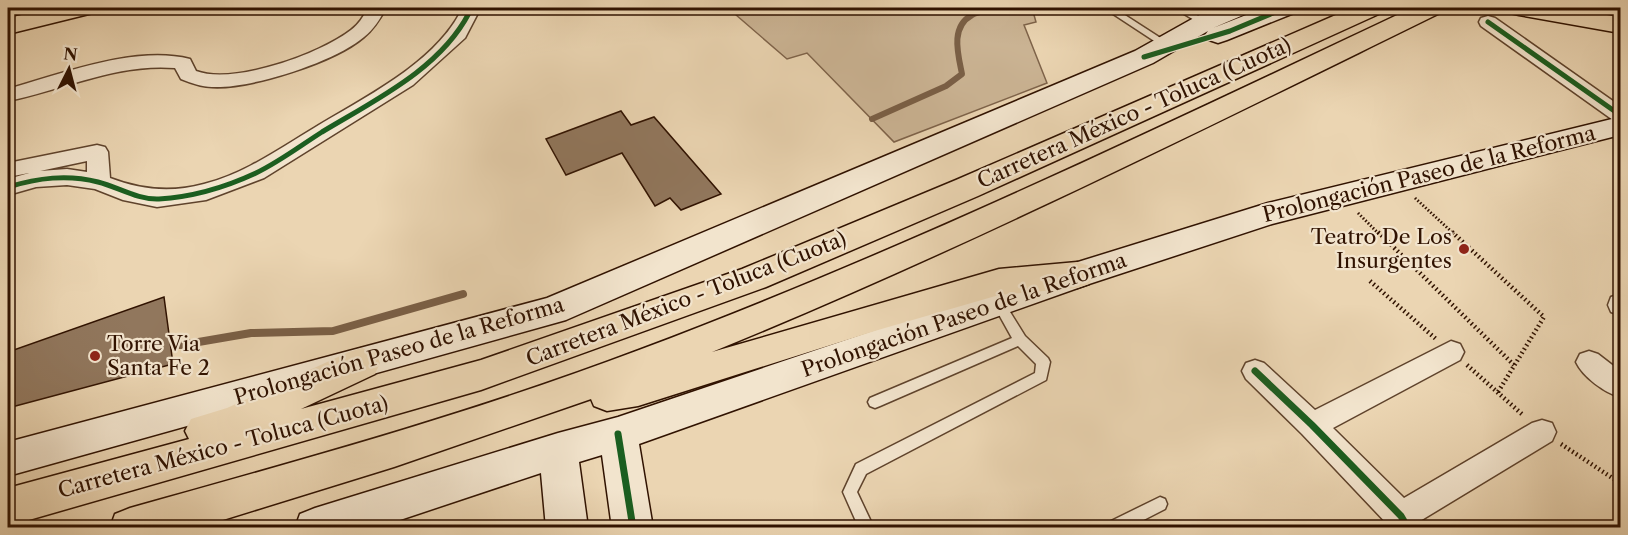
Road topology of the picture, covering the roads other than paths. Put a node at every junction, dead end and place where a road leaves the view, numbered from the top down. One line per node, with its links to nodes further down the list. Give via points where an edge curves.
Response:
1 (35, 8): 12 (main road)
2 (84, 8): 16 (main road)
3 (376, 8): 18 (street, via 367,25 346,41 295,64 241,78 199,80 188,75 183,63 154,60)
4 (466, 8): 22 (street, via 469,13 458,34 406,81 256,173 206,192 156,199)
5 (1109, 8): 17 (lane)
6 (1179, 8): 13 (lane)
7 (1239, 8): 13 (main road)
8 (1286, 8): 13 (main road)
9 (1372, 8): 42 (main road, Carretera México - Toluca (Cuota), via 754,278 481,375)
10 (1431, 8): 33 (main road, Carretera México - Toluca (Cuota), via 892,262 650,361)
11 (1519, 8): 15 (main road)
12 (8, 14)
13 (1205, 19): 17 (main road, Prolongación Paseo de la Reforma)
14 (1488, 22): 19 (street)
15 (1620, 25)
16 (8, 26)
17 (1161, 50): 29 (main road, Prolongación Paseo de la Reforma, via 554,310)
18 (8, 95)
19 (1620, 115)
20 (1620, 126): 24 (main road, Prolongación Paseo de la Reforma, via 1268,214)
21 (8, 170): 22 (street, via 97,152)
22 (99, 182): 23 (street, via 67,177 36,179)
23 (8, 188)
24 (1077, 275): 25 (main road, Prolongación Paseo de la Reforma); 33 (main road, via 999,282 638,390)
25 (998, 302): 26 (lane); 36 (main road, Prolongación Paseo de la Reforma)
26 (1020, 340): 32 (lane); 49 (lane, via 1043,362 1041,376 861,469 850,492)
27 (1451, 352): 34 (street)
28 (1589, 362): 31 (street)
29 (362, 363): 38 (main road, Prolongación Paseo de la Reforma); 39 (main road, via 234,422 73,472)
30 (1255, 370): 34 (street)
31 (1620, 386)
32 (874, 402)
33 (499, 415): 45 (main road, Carretera México - Toluca (Cuota))
34 (1312, 425): 43 (street)
35 (1542, 432): 43 (street)
36 (618, 434): 37 (main road, Prolongación Paseo de la Reforma); 48 (main road)
37 (558, 450): 40 (main road, Prolongación Paseo de la Reforma); 44 (main road)
38 (8, 459)
39 (8, 500)
40 (404, 500): 46 (main road, Prolongación Paseo de la Reforma); 47 (lane)
41 (1160, 504): 50 (lane)
42 (8, 507)
43 (1405, 522)
44 (564, 525)
45 (130, 528)
46 (315, 528)
47 (372, 528)
48 (633, 528)
49 (867, 528)
50 (1112, 528)

